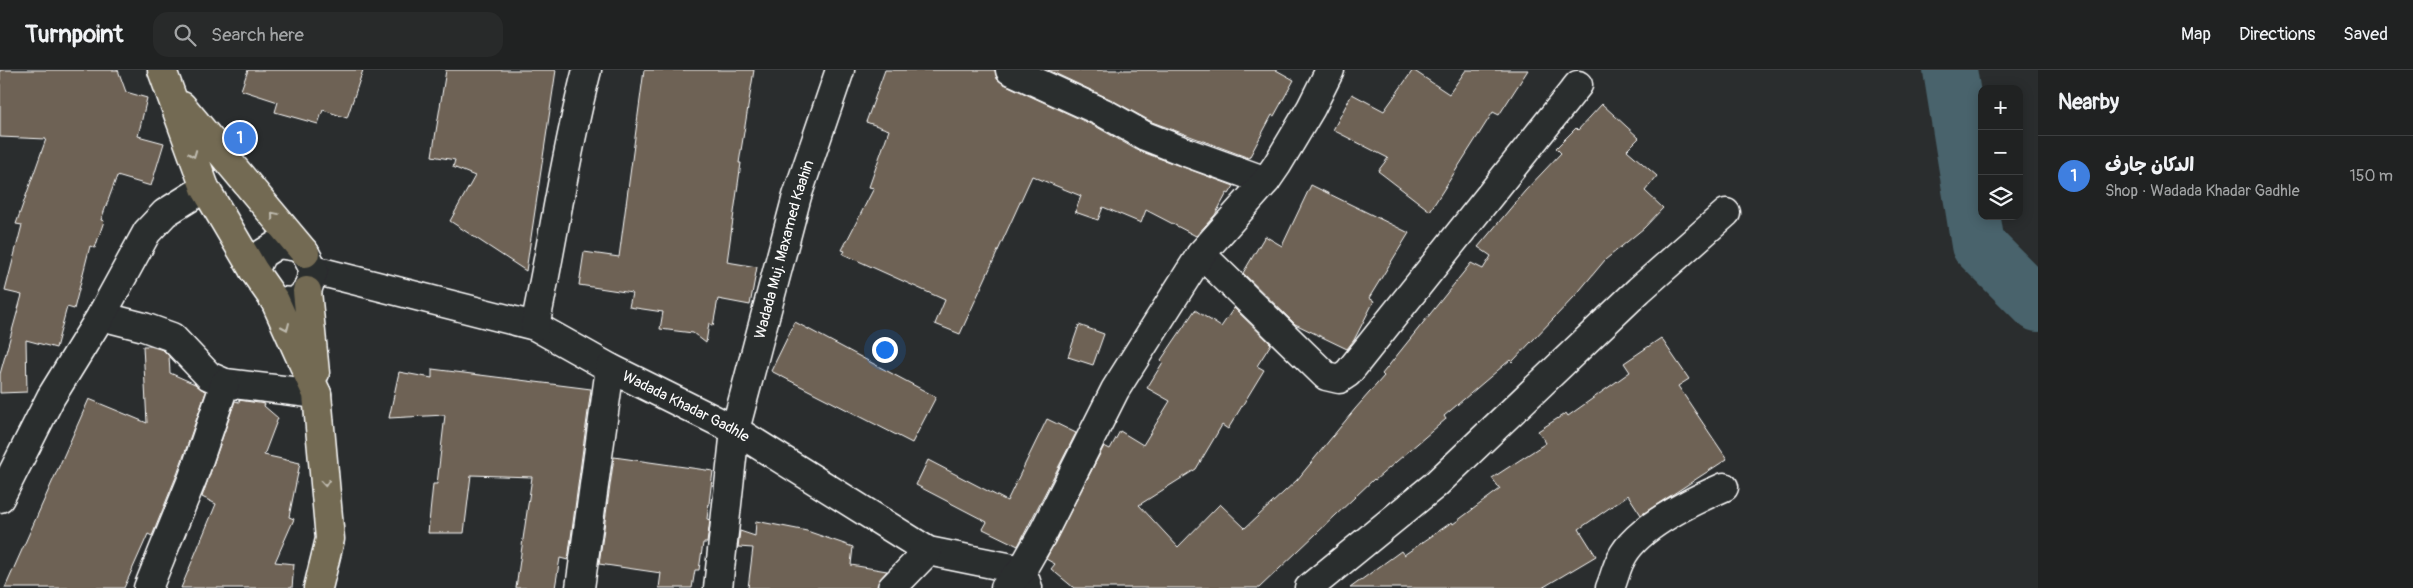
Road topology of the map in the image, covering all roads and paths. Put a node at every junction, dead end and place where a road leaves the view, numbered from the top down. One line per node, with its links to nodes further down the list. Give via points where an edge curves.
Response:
1 (587, 70): 15 (street, via 576,111)
2 (840, 70): 19 (street, Wadada Muj. Maxamed Kaahin, via 797,196)
3 (1010, 70): 7 (street, via 1146,136)
4 (1330, 70): 7 (street, via 1311,108)
5 (166, 81): 8 (main road, one-way to 8); 12 (main road, one-way to 5)
6 (1578, 85): 10 (street, via 1348,374 1339,379 1326,376)
7 (1266, 181): 10 (street)
8 (206, 188): 11 (main road); 14 (street, via 165,213 147,232)
9 (1726, 213): 29 (street, via 1639,290 1435,485)
10 (1201, 254): 23 (street, via 1116,390)
11 (254, 271): 12 (street, Wadada Khadar Gadhle, via 262,254 278,244 298,247); 13 (main road)
12 (309, 271): 13 (street, via 296,302); 15 (street, Wadada Khadar Gadhle); 18 (main road)
13 (275, 301): 18 (main road, one-way to 18)
14 (101, 316): 17 (street, via 172,337 209,376); 21 (street, via 51,397)
15 (535, 326): 16 (street, Wadada Khadar Gadhle)
16 (610, 368): 19 (street, Wadada Khadar Gadhle); 26 (street)
17 (225, 383): 18 (street); 24 (street, via 193,477)
18 (317, 394): 25 (main road, one-way to 25, via 330,539)
19 (735, 430): 22 (street, Wadada Khadar Gadhle); 27 (street, Wadada Muj. Maxamed Kaahin)
20 (1724, 486): 30 (street, via 1658,521 1636,540 1621,558)
21 (0, 498)
22 (928, 551): 23 (street, Wadada Khadar Gadhle); 28 (street)
23 (1018, 582)
24 (148, 588)
25 (318, 588)
26 (580, 588)
27 (718, 588)
28 (892, 588)
29 (1310, 588)
30 (1610, 588)

